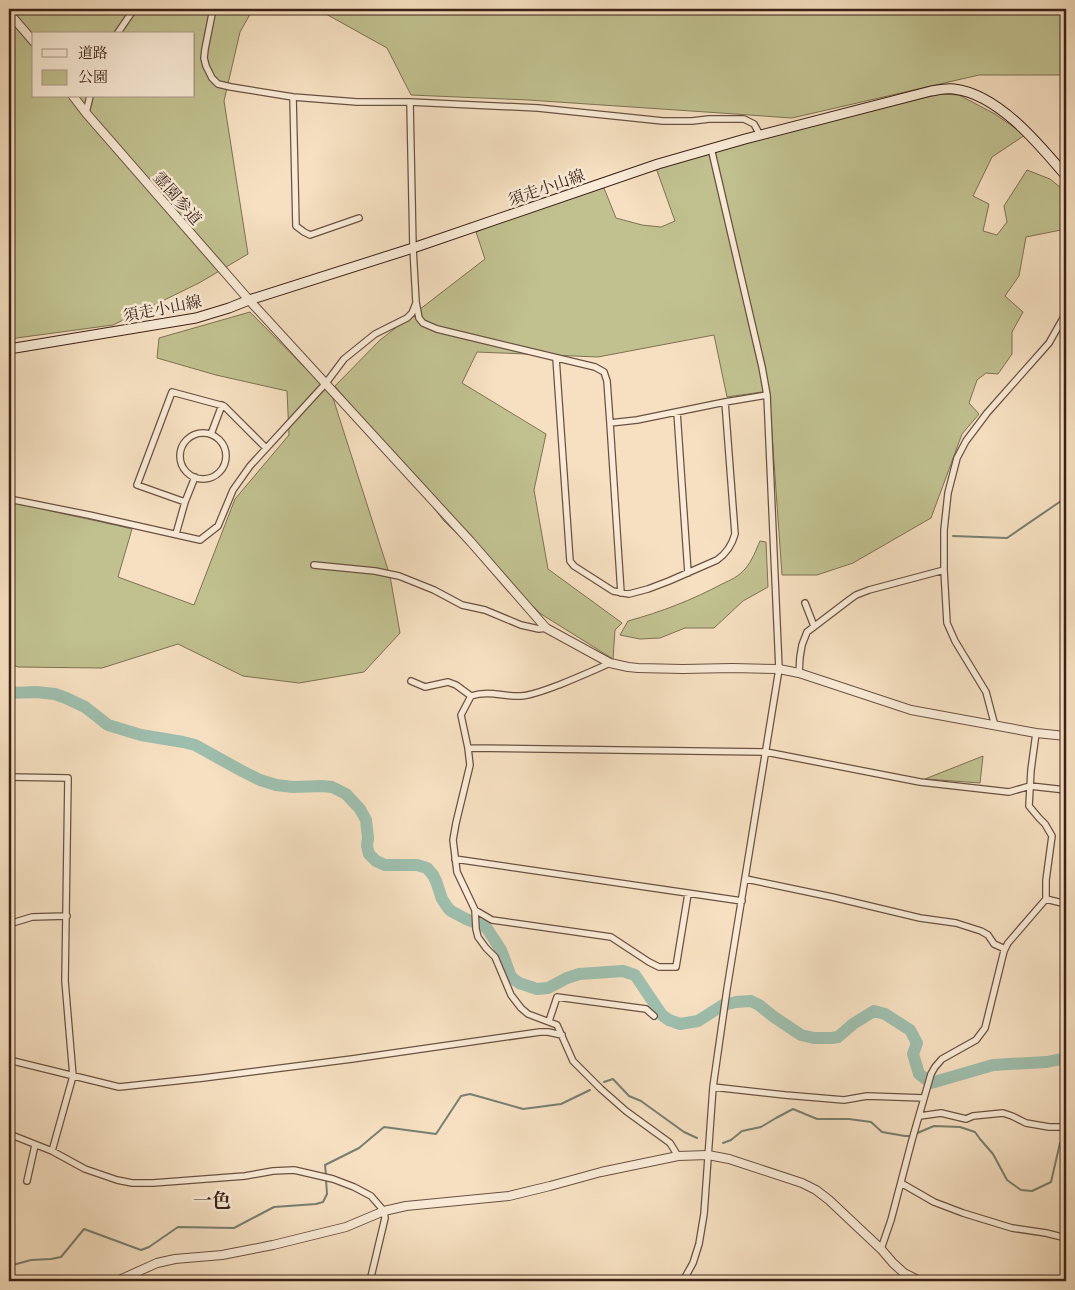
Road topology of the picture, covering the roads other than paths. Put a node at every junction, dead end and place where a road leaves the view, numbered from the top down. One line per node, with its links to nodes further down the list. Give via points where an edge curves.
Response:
1 (134, 9): 4 (street)
2 (213, 9): 6 (street, via 204,58 212,78 218,84 230,87)
3 (9, 13): 5 (street)
4 (119, 32)
5 (32, 40)
6 (293, 97): 9 (street); 14 (street, via 296,226 310,234)
7 (75, 98): 10 (street, 霊園参道)
8 (90, 98): 10 (street)
9 (410, 102): 11 (street, via 538,108 662,120 744,119 754,124); 15 (street)
10 (86, 113): 16 (street, 霊園参道)
11 (760, 135): 12 (main road, 須走小山線); 13 (main road, 須走小山線, via 930,91 954,89 986,100 1009,116)
12 (711, 148): 15 (main road, 須走小山線); 22 (street)
13 (1066, 176)
14 (359, 218)
15 (413, 248): 16 (main road, 須走小山線); 17 (street)
16 (249, 300): 19 (main road, 須走小山線, via 196,318); 21 (street, 霊園参道)
17 (416, 302): 20 (street, via 419,318 429,327); 21 (street, via 406,318 374,334 344,359)
18 (1066, 313): 34 (street, via 1049,343 987,413 957,458 945,516)
19 (9, 349)
20 (556, 358): 26 (street, via 604,372); 36 (street, via 570,562 606,587)
21 (326, 383): 28 (street); 39 (street, 霊園参道)
22 (767, 396): 23 (street); 41 (street)
23 (725, 402): 25 (street); 35 (street, via 735,534 724,555)
24 (222, 405): 27 (street); 28 (street); 31 (street, via 172,392 168,402 137,485)
25 (677, 412): 26 (street); 35 (street)
26 (610, 423): 36 (street)
27 (211, 434): 29 (street, via 195,434 183,444 180,460); 29 (street, via 218,437 226,449 225,464 216,476)
28 (266, 448): 32 (street, via 233,490 218,526 200,540)
29 (194, 478): 31 (street)
30 (9, 499): 32 (street)
31 (185, 502): 32 (street)
32 (176, 534)
33 (314, 565): 39 (street, via 398,576 462,605 485,610 521,625)
34 (944, 570): 38 (street, via 856,595); 45 (street, via 947,623 986,692)
35 (688, 573): 36 (street, via 648,589)
36 (621, 593)
37 (806, 603): 38 (street)
38 (814, 626): 42 (street, via 802,644)
39 (546, 628): 40 (street)
40 (610, 663): 41 (street, via 638,668); 44 (street, via 538,693)
41 (779, 669): 42 (street); 49 (street)
42 (799, 673): 45 (street, via 911,710)
43 (411, 681): 44 (street, via 425,687 448,682)
44 (470, 696): 48 (street, via 461,715)
45 (995, 726): 46 (street)
46 (1036, 733): 47 (street); 51 (street)
47 (1066, 736)
48 (468, 748): 49 (street); 53 (street, via 470,765 453,840)
49 (766, 752): 51 (street, via 920,782 1009,792); 54 (street)
50 (9, 777): 60 (street, via 68,778)
51 (1030, 786): 52 (street); 56 (street, via 1029,806 1052,836)
52 (1066, 790)
53 (455, 859): 55 (street); 59 (street, via 457,872)
54 (746, 879): 57 (street); 62 (street, via 956,923 981,931 994,944)
55 (688, 894): 57 (street); 59 (street, via 676,967 659,967 611,937 492,920)
56 (1046, 899): 58 (street); 62 (street)
57 (742, 902): 68 (street)
58 (1066, 904)
59 (475, 912): 64 (street, via 478,937 495,957 511,995 528,1014)
60 (67, 916): 61 (street, via 32,917); 67 (street, via 65,981)
61 (9, 924)
62 (1005, 949): 69 (street, via 985,1028 976,1040 942,1058 931,1074)
63 (654, 1016): 64 (street, via 646,1008 557,997)
64 (549, 1022): 65 (street, via 556,1025)
65 (562, 1035): 67 (street, via 540,1032 119,1087); 76 (street, via 573,1061 626,1111 670,1143)
66 (9, 1060): 67 (street)
67 (73, 1076): 74 (street)
68 (713, 1087): 69 (street, via 844,1100 867,1096); 75 (street)
69 (924, 1098): 70 (street)
70 (920, 1116): 71 (street, via 941,1113 966,1119 1003,1113 1026,1123); 78 (street)
71 (1066, 1128)
72 (9, 1134): 73 (street)
73 (35, 1145): 74 (street); 77 (street)
74 (52, 1151): 79 (street, via 85,1169 132,1183 294,1170 354,1187 371,1196)
75 (708, 1155): 76 (street); 81 (street, via 729,1159 816,1190); 84 (street, via 699,1244)
76 (678, 1156): 79 (street, via 509,1196)
77 (27, 1181)
78 (901, 1183): 80 (street, via 934,1202 963,1213 1012,1228); 81 (street)
79 (384, 1211): 82 (street, via 346,1227 274,1245 157,1262); 83 (street)
80 (1066, 1238)
81 (881, 1249): 85 (street, via 904,1273)
82 (117, 1281)
83 (370, 1281)
84 (683, 1281)
85 (920, 1281)

